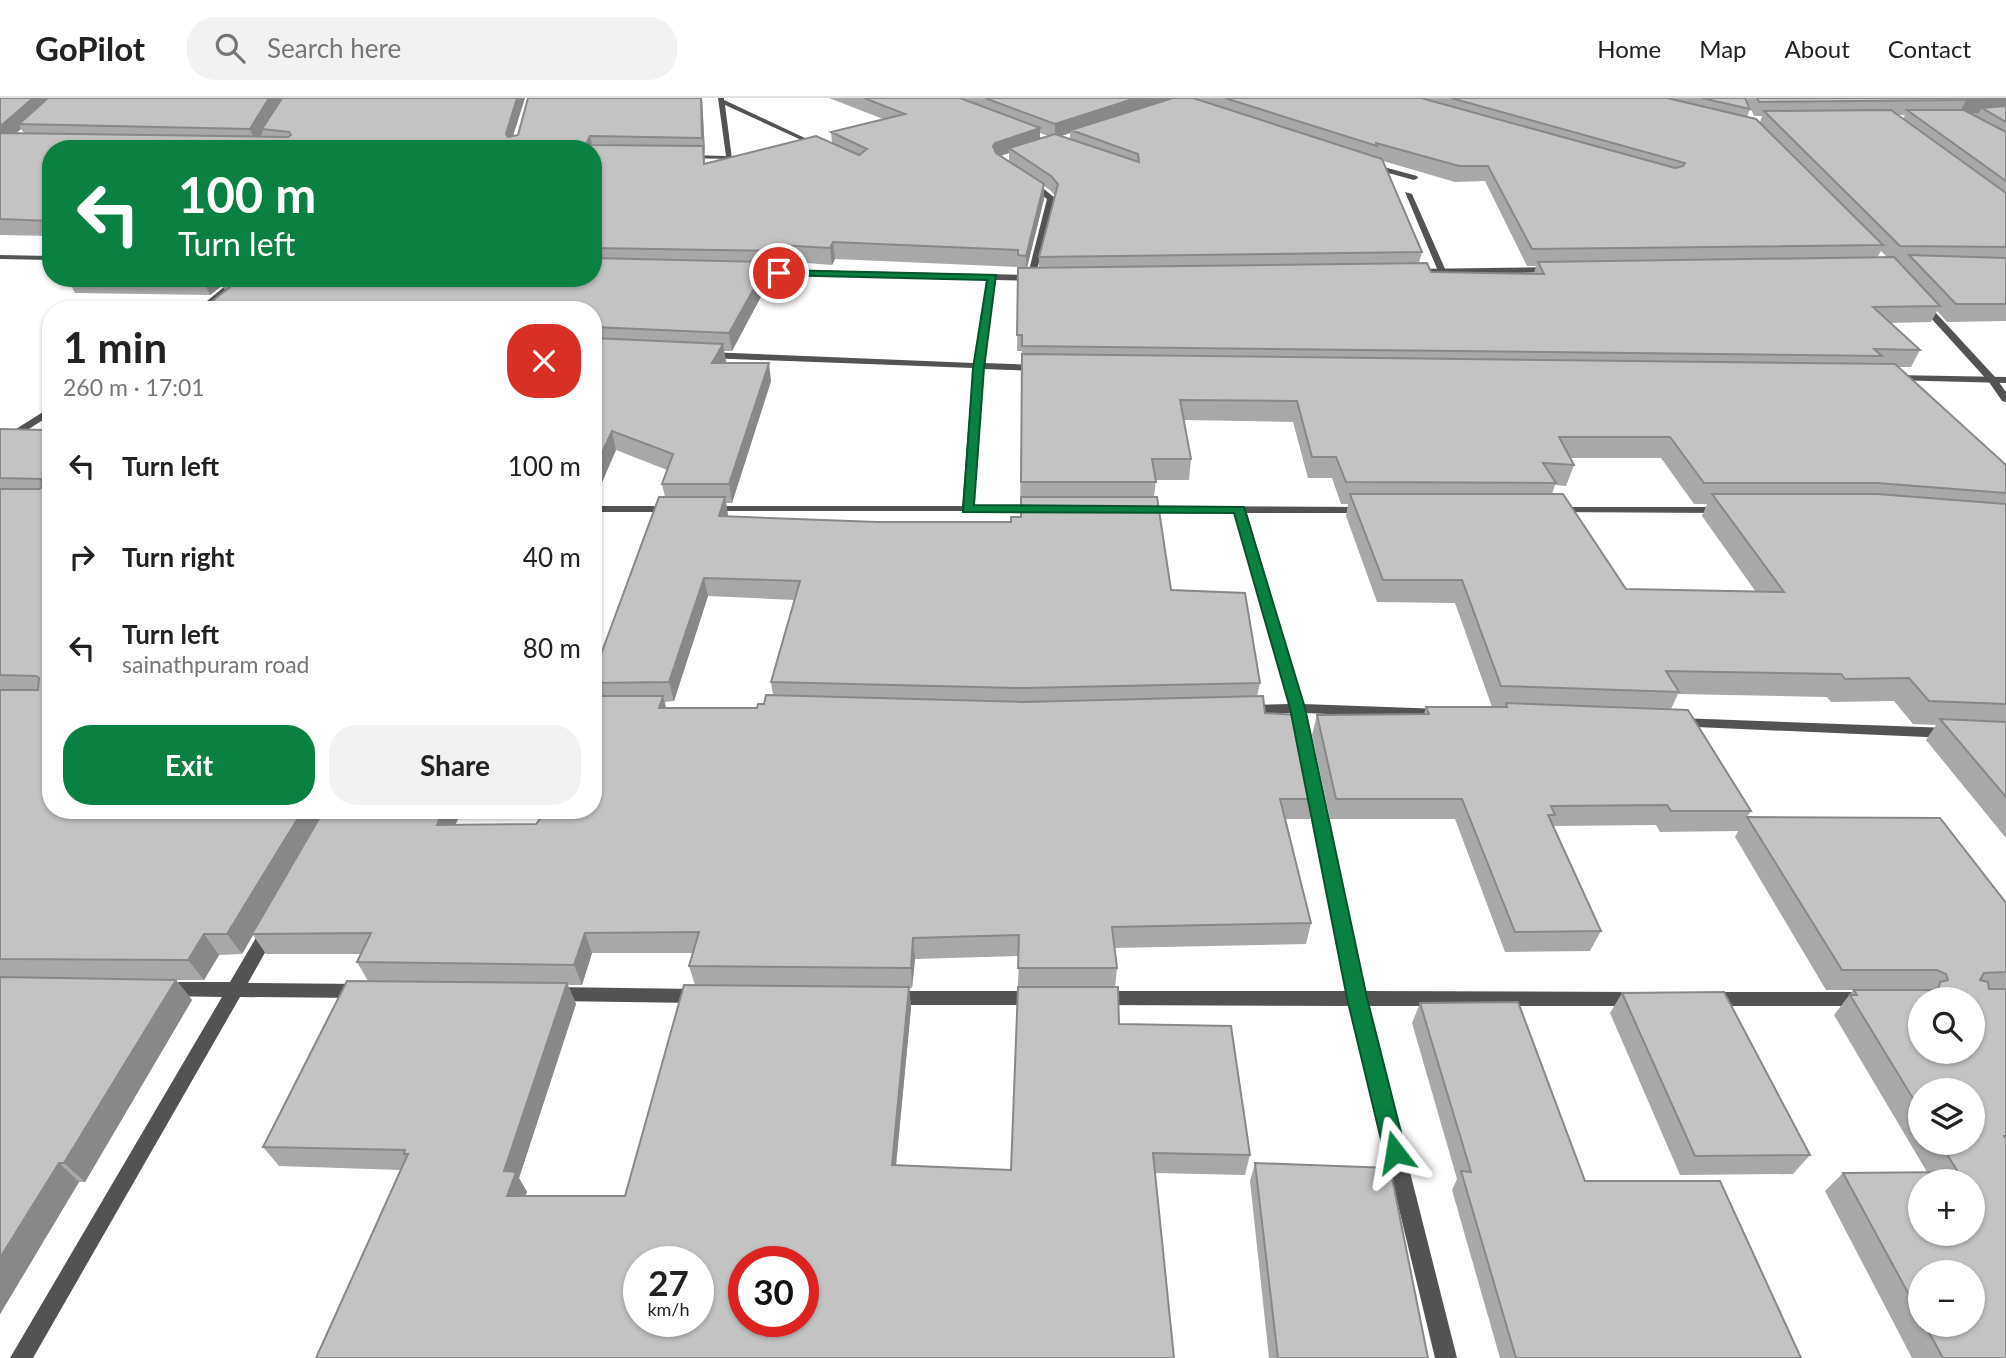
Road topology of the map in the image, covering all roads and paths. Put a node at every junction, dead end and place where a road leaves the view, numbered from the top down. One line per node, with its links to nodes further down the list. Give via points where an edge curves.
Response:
1 (721, 100): 2 (street); 3 (street, via 730,158)
2 (827, 149)
3 (675, 157)
4 (1358, 162): 6 (street)
5 (1019, 177): 15 (street, via 1051,198)
6 (1414, 178)
7 (1408, 194): 11 (street)
8 (0, 257): 9 (street)
9 (42, 258)
10 (1568, 270): 11 (street)
11 (1442, 271): 13 (street)
12 (745, 272): 14 (street)
13 (1401, 272)
14 (992, 277): 15 (street); 21 (street)
15 (1031, 278): 16 (street)
16 (1045, 278)
17 (230, 287): 19 (street)
18 (1917, 298): 24 (street)
19 (212, 301)
20 (690, 355): 21 (street)
21 (978, 368): 22 (street); 30 (street)
22 (1048, 369)
23 (1882, 378): 24 (street)
24 (1993, 380): 25 (street); 26 (street)
25 (2006, 380)
26 (2006, 399)
27 (42, 416): 28 (street)
28 (0, 444)
29 (602, 509): 30 (street)
30 (967, 509): 31 (street)
31 (1049, 509)
32 (1131, 509): 33 (street)
33 (1240, 509): 34 (street); 37 (street)
34 (1379, 510)
35 (1546, 510): 36 (street)
36 (1740, 510)
37 (1297, 708): 38 (street); 39 (street); 51 (street)
38 (1229, 710)
39 (1450, 714)
40 (1659, 722): 41 (street)
41 (1964, 733)
42 (276, 918): 44 (street)
43 (152, 989): 44 (street)
44 (236, 989): 45 (street); 55 (street)
45 (375, 991)
46 (542, 993): 47 (street)
47 (709, 996)
48 (876, 998): 49 (street)
49 (1055, 998)
50 (1082, 998): 51 (street)
51 (1357, 998): 52 (street); 56 (street)
52 (1659, 999)
53 (1700, 999): 54 (street)
54 (1879, 999)
55 (21, 1358)
56 (1446, 1358)

